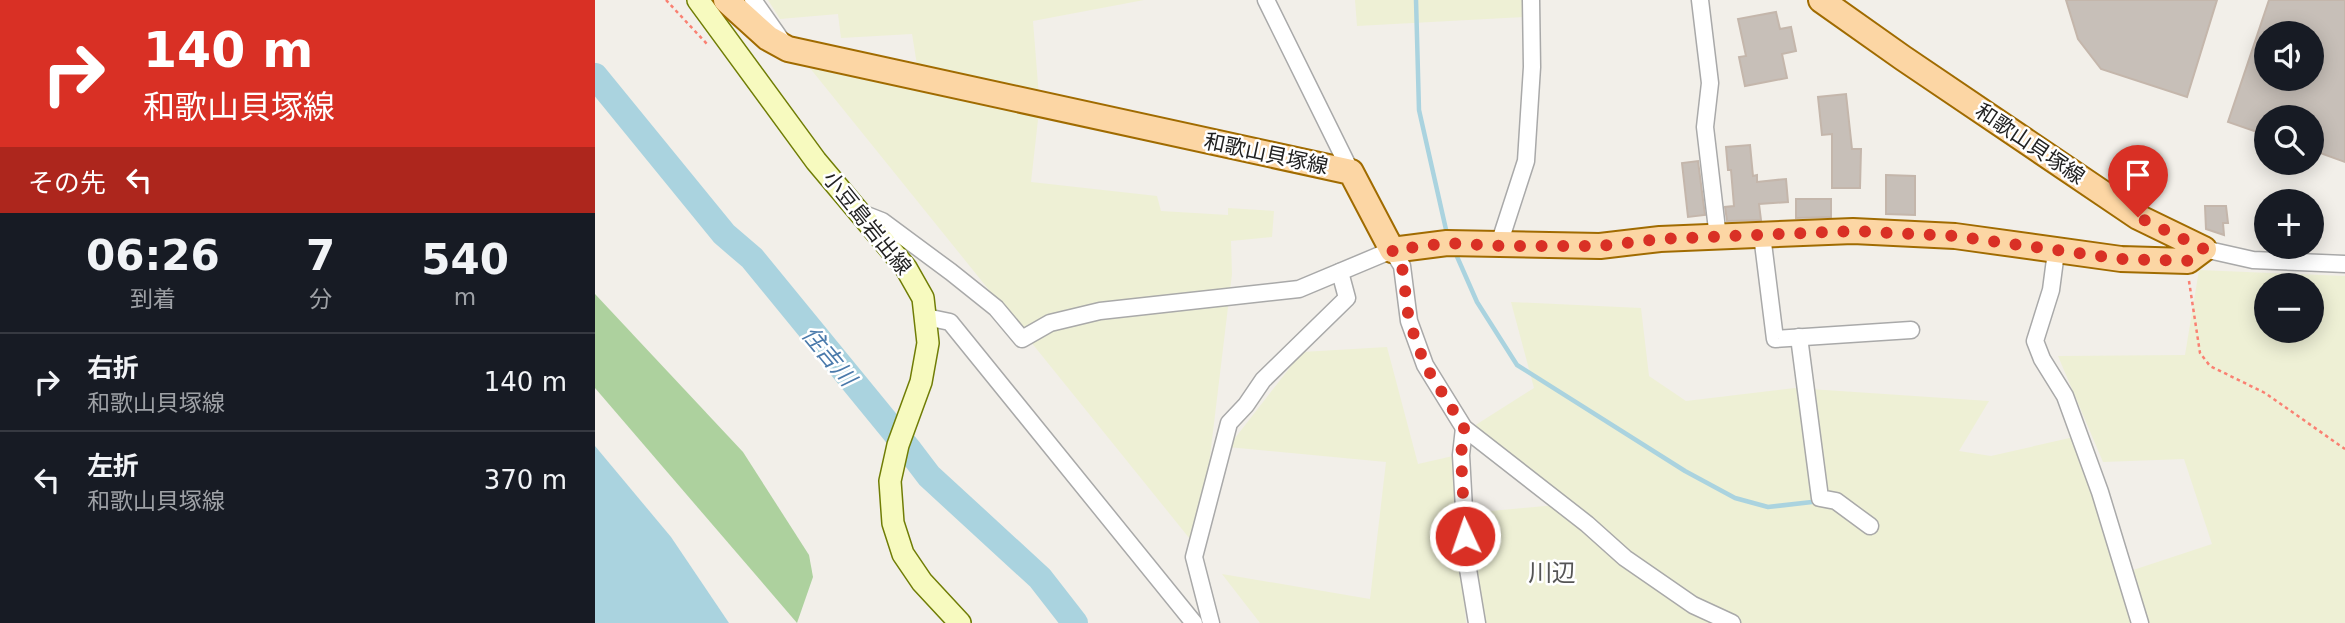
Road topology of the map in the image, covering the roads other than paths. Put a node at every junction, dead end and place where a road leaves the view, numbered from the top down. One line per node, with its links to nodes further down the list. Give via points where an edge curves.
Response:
1 (698, 0): 10 (main road, 小豆島岩出線)
2 (726, 0): 8 (main road, 和歌山貝塚線, via 768,38)
3 (753, 0): 8 (street)
4 (1266, 0): 9 (street)
5 (1531, 0): 13 (street, via 1526,161 1501,235)
6 (1700, 0): 12 (street, via 1710,83 1705,127)
7 (1821, 0): 16 (main road, 和歌山貝塚線)
8 (788, 49): 9 (main road, 和歌山貝塚線)
9 (1352, 172): 14 (main road, 和歌山貝塚線)
10 (859, 212): 18 (street, via 882,221 951,272 996,308 1022,339 1050,323 1100,311 1299,289); 19 (main road, 小豆島岩出線, via 906,268 923,298)
11 (1762, 235): 12 (main road); 15 (main road, via 1853,231 1955,236); 21 (street, via 1775,339)
12 (1718, 237): 13 (main road, via 1600,246)
13 (1502, 246): 14 (main road, via 1447,243)
14 (1392, 250): 18 (street); 22 (street, via 1402,266 1409,321 1425,365)
15 (2056, 252): 16 (main road, via 2121,259); 29 (street, via 2051,290 2035,341 2065,396)
16 (2196, 255): 17 (street)
17 (2345, 264)
18 (1340, 272): 26 (street, via 1347,298 1263,380 1229,423 1194,557)
19 (926, 317): 24 (main road, 小豆島岩出線, via 928,344 921,382 890,481 893,523 903,554); 25 (street, via 950,322)
20 (1911, 330): 21 (street)
21 (1799, 337): 23 (street, via 1820,498 1836,501)
22 (1464, 428): 27 (street, via 1461,455 1467,563); 28 (street, via 1625,558 1693,605)
23 (1870, 526)
24 (960, 623)
25 (1194, 623)
26 (1210, 623)
27 (1476, 623)
28 (1732, 623)
29 (2140, 623)

